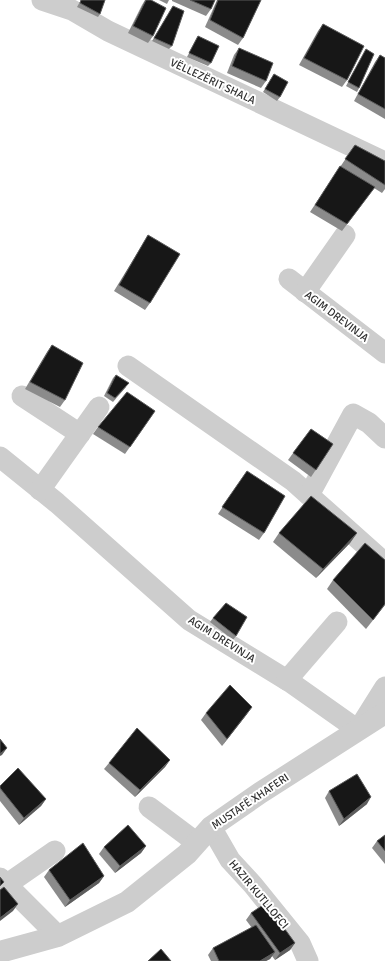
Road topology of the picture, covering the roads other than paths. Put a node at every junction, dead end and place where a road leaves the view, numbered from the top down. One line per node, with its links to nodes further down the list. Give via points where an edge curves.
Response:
1 (42, 0): 2 (street, VËLLEZËRIT SHALA, via 72,10 108,31)
2 (385, 162)
3 (345, 235): 5 (street)
4 (289, 279): 5 (street, AGIM DREVINJA)
5 (305, 292): 6 (street, AGIM DREVINJA)
6 (385, 353)
7 (128, 366): 14 (street, via 293,481)
8 (22, 396): 10 (street)
9 (99, 407): 10 (street)
10 (80, 434): 13 (street)
11 (385, 438): 14 (street, via 369,423 353,414)
12 (0, 457): 13 (street, AGIM DREVINJA)
13 (40, 490): 17 (street, AGIM DREVINJA, via 189,620)
14 (309, 495): 15 (street)
15 (385, 563)
16 (337, 622): 17 (street)
17 (287, 680): 20 (street, AGIM DREVINJA)
18 (385, 687): 20 (street)
19 (385, 713): 20 (street, MUSTAFË XHAFERI)
20 (358, 730): 22 (street, MUSTAFË XHAFERI, via 260,793)
21 (149, 807): 22 (street)
22 (204, 835): 25 (street, MUSTAFË XHAFERI, via 187,854 127,902); 27 (street, HAZIR KUTLLOFCI, via 253,885 300,943)
23 (55, 851): 24 (street)
24 (3, 882): 25 (street)
25 (58, 936): 26 (street, MUSTAFË XHAFERI)
26 (0, 952)
27 (308, 961)

